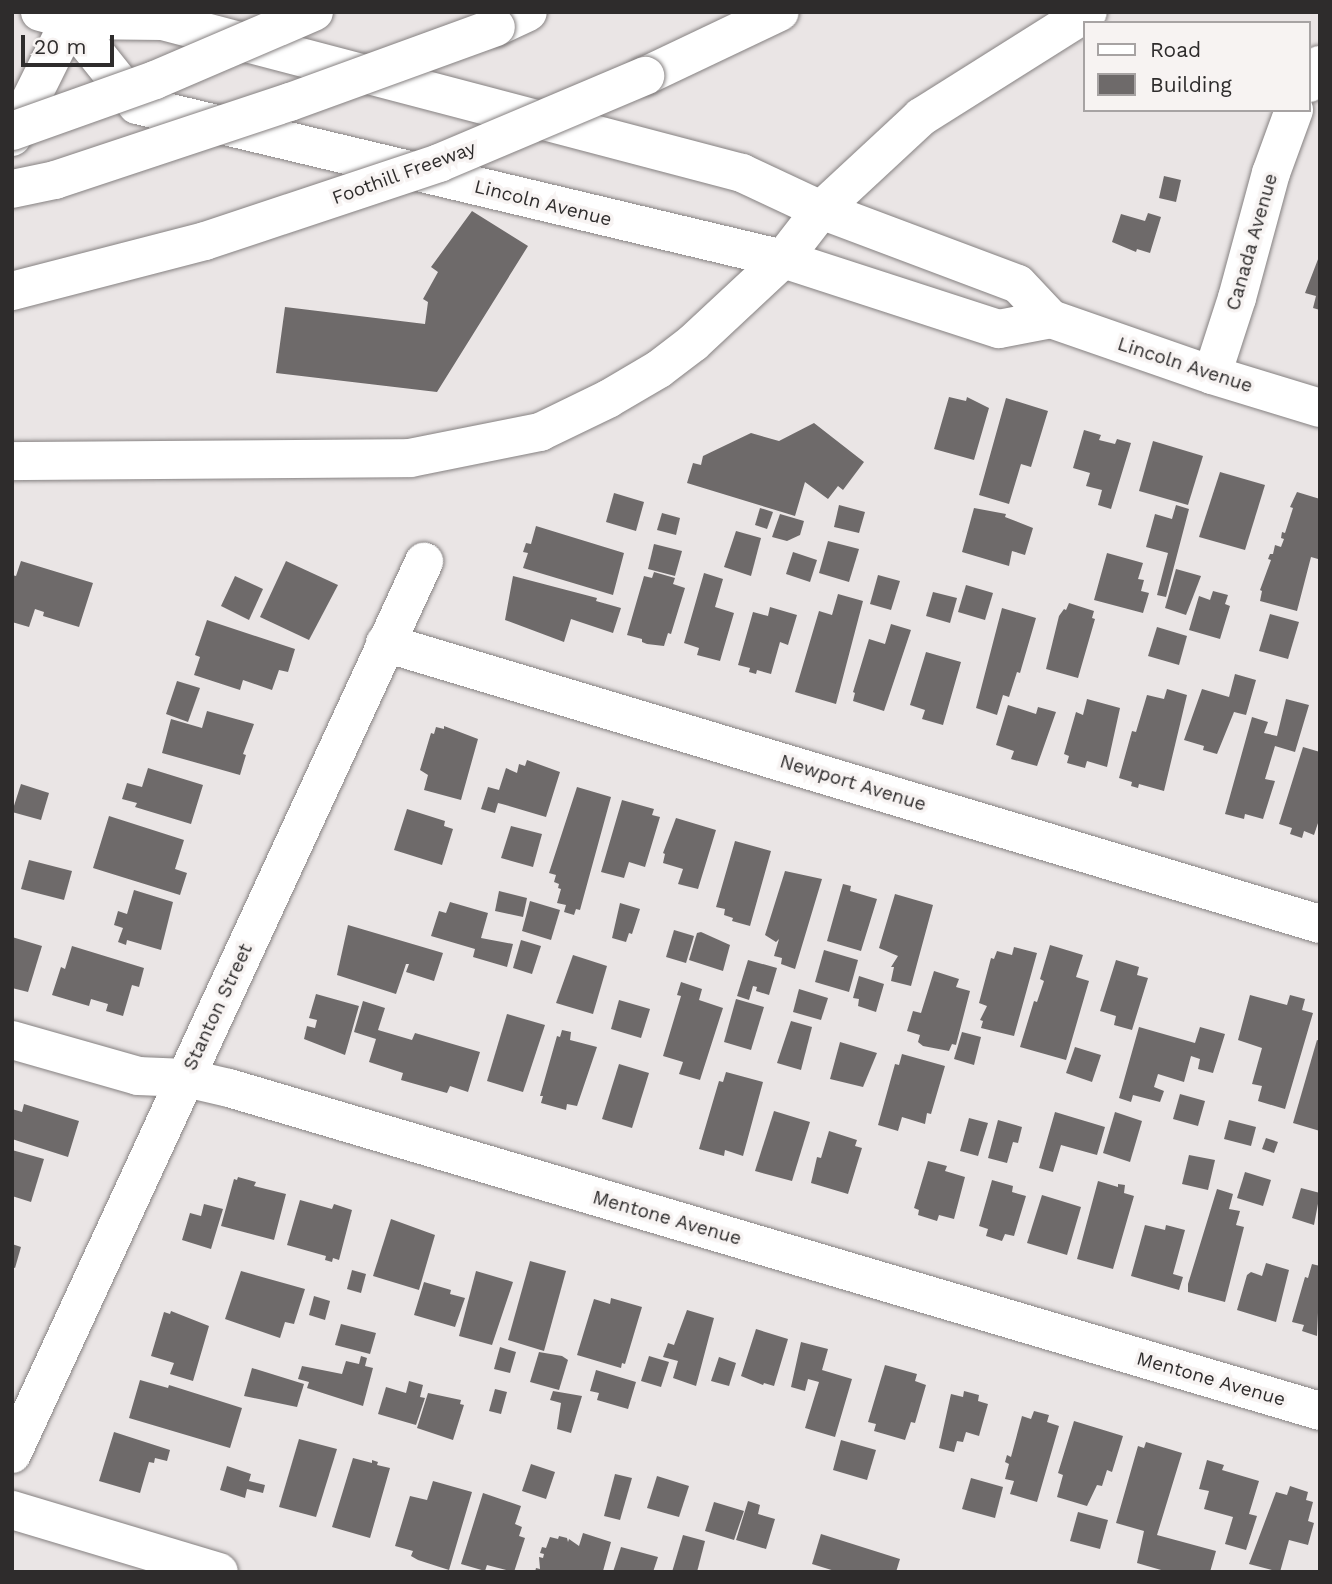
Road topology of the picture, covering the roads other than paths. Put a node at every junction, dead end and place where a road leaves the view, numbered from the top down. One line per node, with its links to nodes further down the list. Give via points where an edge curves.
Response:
1 (314, 12): 7 (main road, bridge, via 155,80)
2 (780, 12): 12 (main road, Foothill Freeway, bridge, via 645,76 439,163 205,241)
3 (1088, 12): 10 (main road, via 921,117)
4 (61, 15): 8 (main road); 10 (main road, Lincoln Avenue, via 163,22 742,173); 11 (main road, Lincoln Avenue, via 136,105)
5 (512, 20): 9 (main road, bridge, via 277,107 55,180)
6 (1293, 112): 14 (main road, Canada Avenue)
7 (12, 131)
8 (12, 137)
9 (12, 189)
10 (821, 210): 11 (main road); 13 (main road, Lincoln Avenue, via 1018,284)
11 (783, 259): 13 (main road, Lincoln Avenue, via 999,329); 16 (main road, via 659,369 540,432 410,458)
12 (12, 291)
13 (1051, 319): 14 (main road, Lincoln Avenue)
14 (1212, 375): 15 (main road, Lincoln Avenue)
15 (1320, 408)
16 (12, 461)
17 (424, 562): 18 (main road, Stanton Street)
18 (385, 643): 19 (main road, Newport Avenue); 21 (main road, Stanton Street)
19 (1320, 924)
20 (12, 1040): 21 (main road, Mentone Avenue, via 138,1076)
21 (186, 1078): 22 (main road, Mentone Avenue); 23 (main road, Stanton Street)
22 (1320, 1411)
23 (12, 1454)
24 (12, 1510): 25 (main road)
25 (219, 1572)

